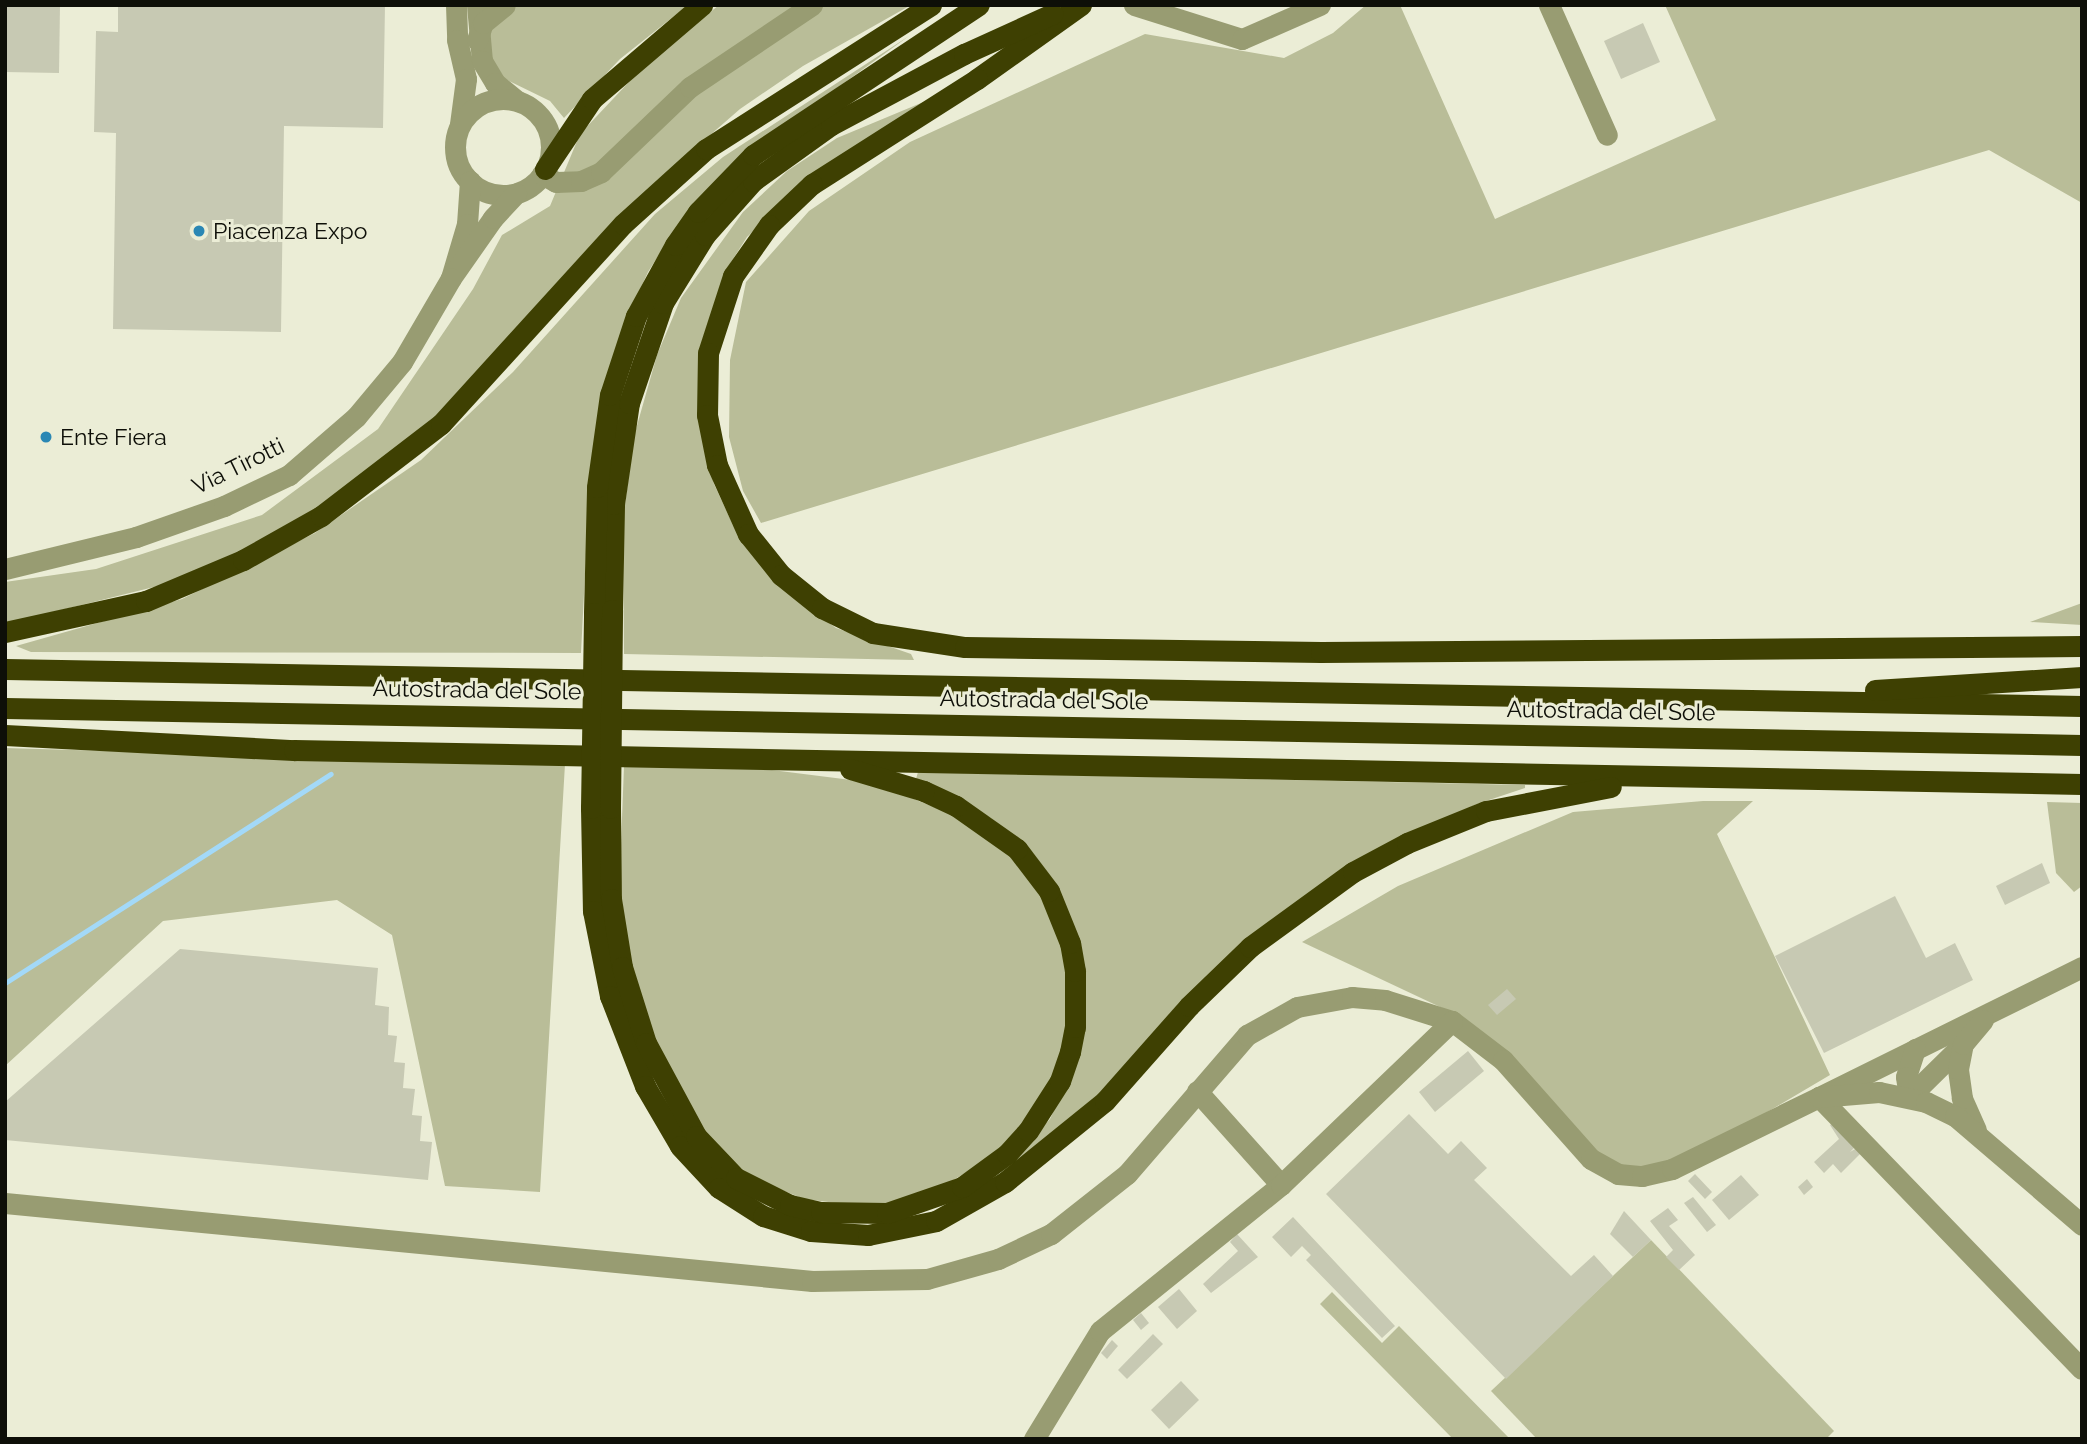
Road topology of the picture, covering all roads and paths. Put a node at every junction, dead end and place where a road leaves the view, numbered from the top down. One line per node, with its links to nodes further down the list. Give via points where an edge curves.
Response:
1 (456, 5): 15 (street, via 457,40 466,79)
2 (477, 5): 13 (street)
3 (505, 5): 13 (street, via 483,23)
4 (702, 5): 17 (highway, via 593,99)
5 (812, 5): 17 (street, via 690,87 601,172 581,181 556,182)
6 (932, 5): 23 (highway, via 706,149 623,224 441,424 321,516 243,560 146,601)
7 (979, 5): 22 (highway, via 753,155 698,212 675,245 636,316 610,395 597,487)
8 (1071, 5): 22 (highway, via 964,54 831,125 753,181 705,235 663,303 629,402)
9 (1081, 5): 24 (highway, via 977,79 812,184 788,204 748,251 723,300 708,353 707,415 724,487 748,534 781,575 847,622 902,640 965,647 1335,652)
10 (1134, 5): 11 (street, via 1242,39)
11 (1320, 5)
12 (1549, 5): 16 (street)
13 (477, 42): 14 (street, via 495,83)
14 (517, 101): 15 (street, via 503,99 476,107); 17 (street, via 537,113 549,134)
15 (459, 129): 18 (street, via 456,157)
16 (1607, 135)
17 (543, 172): 19 (street)
18 (470, 181): 19 (street, via 491,193); 20 (street, Via Tirotti, via 467,224)
19 (516, 193): 20 (street, Via Tirotti)
20 (451, 278): 21 (street, Via Tirotti, via 402,362 356,417 289,475 225,506 136,537)
21 (5, 569)
22 (603, 612): 35 (highway, bridge)
23 (5, 632)
24 (2082, 646)
25 (5, 669): 27 (highway, Autostrada del Sole)
26 (2082, 677): 27 (highway)
27 (1744, 699): 28 (highway, Autostrada del Sole)
28 (2082, 705)
29 (5, 708): 31 (highway, Autostrada del Sole)
30 (5, 736): 32 (highway, via 293,750)
31 (2082, 745)
32 (793, 761): 33 (highway); 35 (highway, via 895,781 980,819 1034,868 1049,891 1070,943 1075,1027 1060,1081 1046,1106 1007,1154 985,1172 916,1206 854,1214 790,1205 736,1178 696,1136 661,1076 633,1007 615,934)
33 (1730, 780): 34 (highway); 35 (highway, via 1626,785 1543,797 1486,811 1407,843 1279,922 1216,978 1082,1123 1005,1182 936,1221 868,1235 811,1231 763,1216 719,1188 680,1146 645,1086 610,996 593,911)
34 (2082, 784)
35 (601, 808)
36 (2082, 967): 37 (street)
37 (1998, 1007): 39 (street); 40 (street)
38 (1452, 1021): 41 (street, via 1385,1000 1352,997 1297,1007 1247,1035); 42 (street, via 1503,1060 1591,1159 1618,1174 1642,1176 1672,1169); 45 (street)
39 (1963, 1044): 43 (street); 44 (street, via 1958,1069 1962,1098)
40 (1915, 1049): 42 (street); 43 (street, via 1906,1077)
41 (1197, 1091): 45 (street); 46 (street, via 1127,1174 1051,1234 956,1273 899,1283 811,1281 537,1258)
42 (1819, 1097): 43 (street, via 1857,1092); 48 (street)
43 (1909, 1097): 44 (street, via 1955,1116)
44 (1978, 1133): 47 (street)
45 (1281, 1185): 49 (street, via 1100,1331)
46 (5, 1203)
47 (2082, 1225)
48 (2082, 1369)
49 (1034, 1439)

